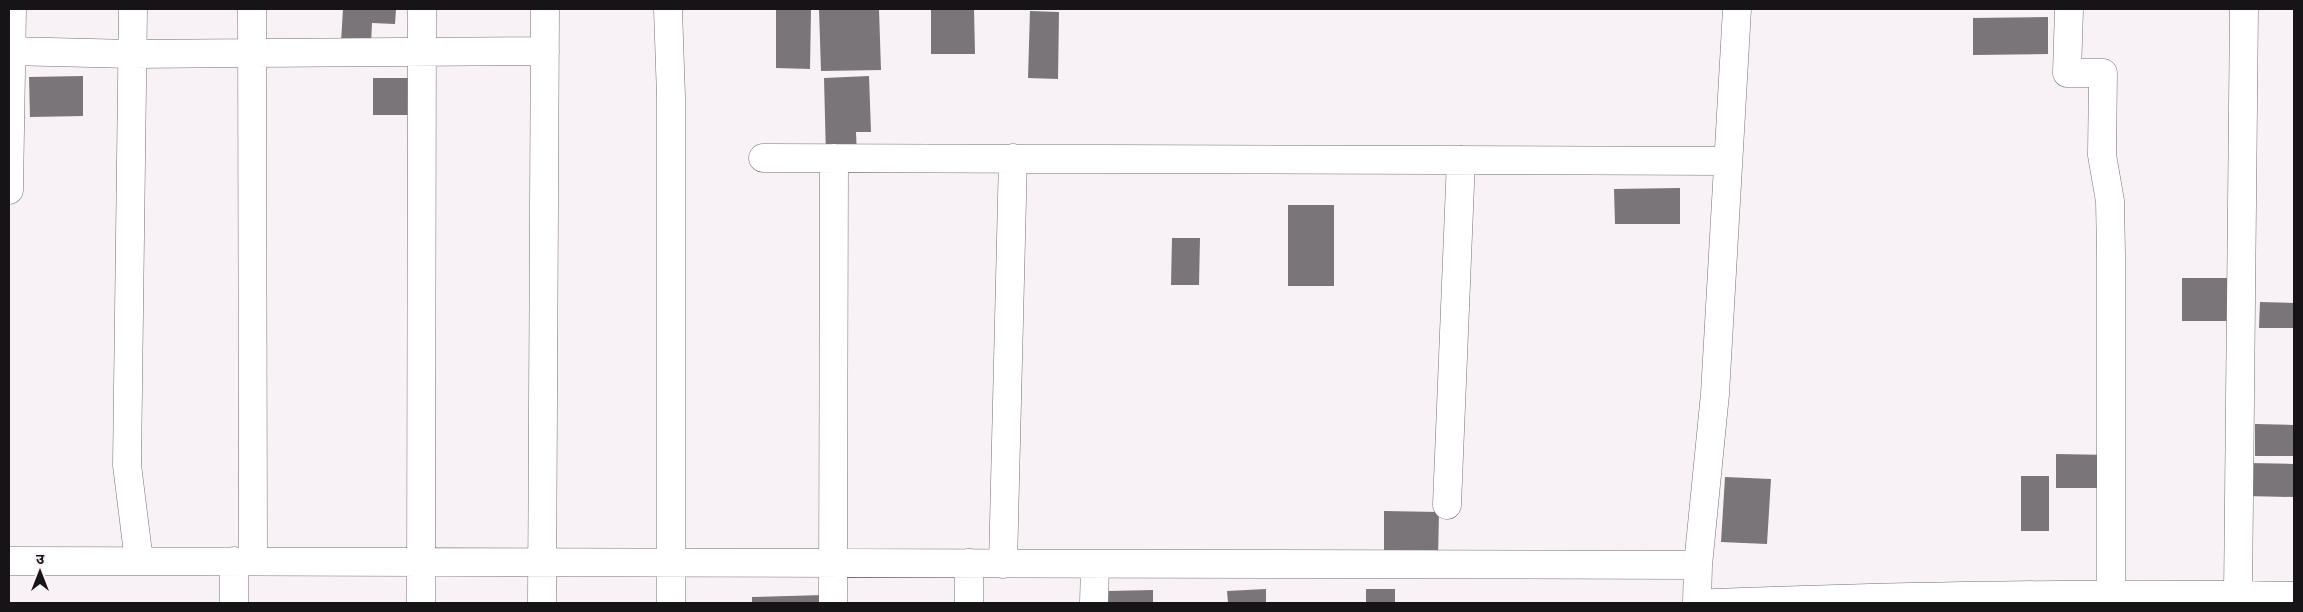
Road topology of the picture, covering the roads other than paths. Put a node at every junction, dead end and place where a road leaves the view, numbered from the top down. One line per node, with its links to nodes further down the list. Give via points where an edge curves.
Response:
1 (12, 9): 11 (street)
2 (133, 9): 14 (street)
3 (252, 9): 13 (street)
4 (422, 9): 12 (street)
5 (545, 9): 10 (street)
6 (668, 9): 27 (street, via 671,97)
7 (1737, 9): 19 (street)
8 (2069, 9): 33 (street, via 2067,73 2103,73 2102,154 2110,202 2111,254)
9 (2244, 9): 35 (street)
10 (545, 51): 12 (street); 26 (street)
11 (10, 52): 14 (street); 20 (street)
12 (422, 52): 13 (street); 25 (street)
13 (253, 53): 14 (street); 24 (street)
14 (132, 54): 23 (street, via 127,465)
15 (762, 158): 16 (street)
16 (834, 158): 17 (street); 28 (street)
17 (1013, 158): 18 (street); 30 (street)
18 (1461, 160): 19 (street); 21 (street)
19 (1728, 161): 32 (street, via 1714,394)
20 (9, 190)
21 (1447, 505)
22 (9, 561): 23 (street)
23 (138, 562): 24 (street)
24 (243, 562): 25 (street); 38 (street)
25 (422, 563): 26 (street); 39 (street)
26 (543, 563): 27 (street); 40 (street)
27 (670, 563): 28 (street); 41 (street)
28 (834, 563): 29 (street); 42 (street)
29 (969, 563): 30 (street); 43 (street)
30 (1003, 564): 31 (street)
31 (1095, 564): 32 (street); 44 (street)
32 (1698, 565): 45 (street)
33 (2111, 593): 35 (street); 36 (street)
34 (2294, 596): 35 (street)
35 (2225, 598)
36 (2064, 599): 37 (street)
37 (1902, 600): 46 (street)
38 (234, 603)
39 (421, 603)
40 (542, 603)
41 (671, 603)
42 (833, 603)
43 (969, 603)
44 (1094, 603)
45 (1696, 603)
46 (1715, 603)

